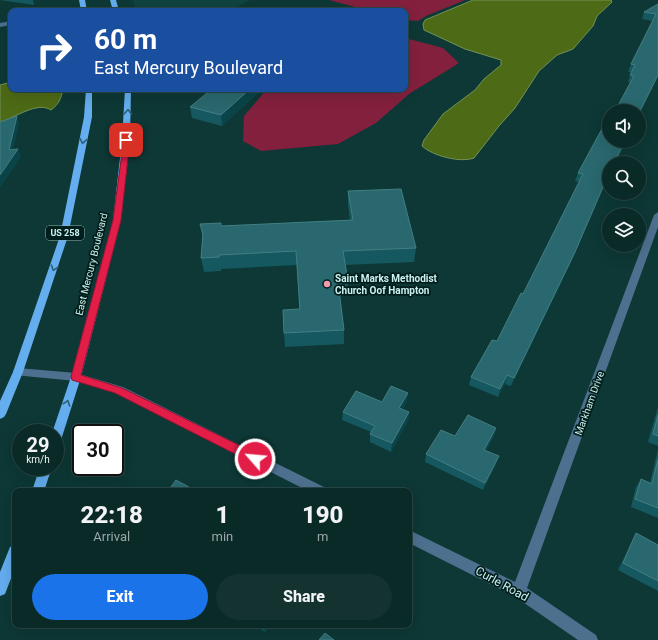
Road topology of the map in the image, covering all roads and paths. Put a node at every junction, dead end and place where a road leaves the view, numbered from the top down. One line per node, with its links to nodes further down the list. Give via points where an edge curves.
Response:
1 (89, 92): 4 (main road, US 258, one-way to 4, via 88,117 64,236)
2 (128, 92): 5 (main road, East Mercury Boulevard, one-way to 2, via 117,220 126,140)
3 (658, 215): 14 (street, Markham Drive)
4 (18, 372): 5 (street); 6 (main road, US 258)
5 (76, 377): 7 (main road, East Mercury Boulevard, one-way to 5); 10 (street, via 119,390)
6 (0, 414)
7 (60, 424)
8 (43, 476): 9 (main road)
9 (39, 488)
10 (314, 488)
11 (412, 538): 14 (street, Curle Road)
12 (12, 559): 13 (main road)
13 (0, 589)
14 (519, 591): 15 (street, Curle Road)
15 (591, 640)

